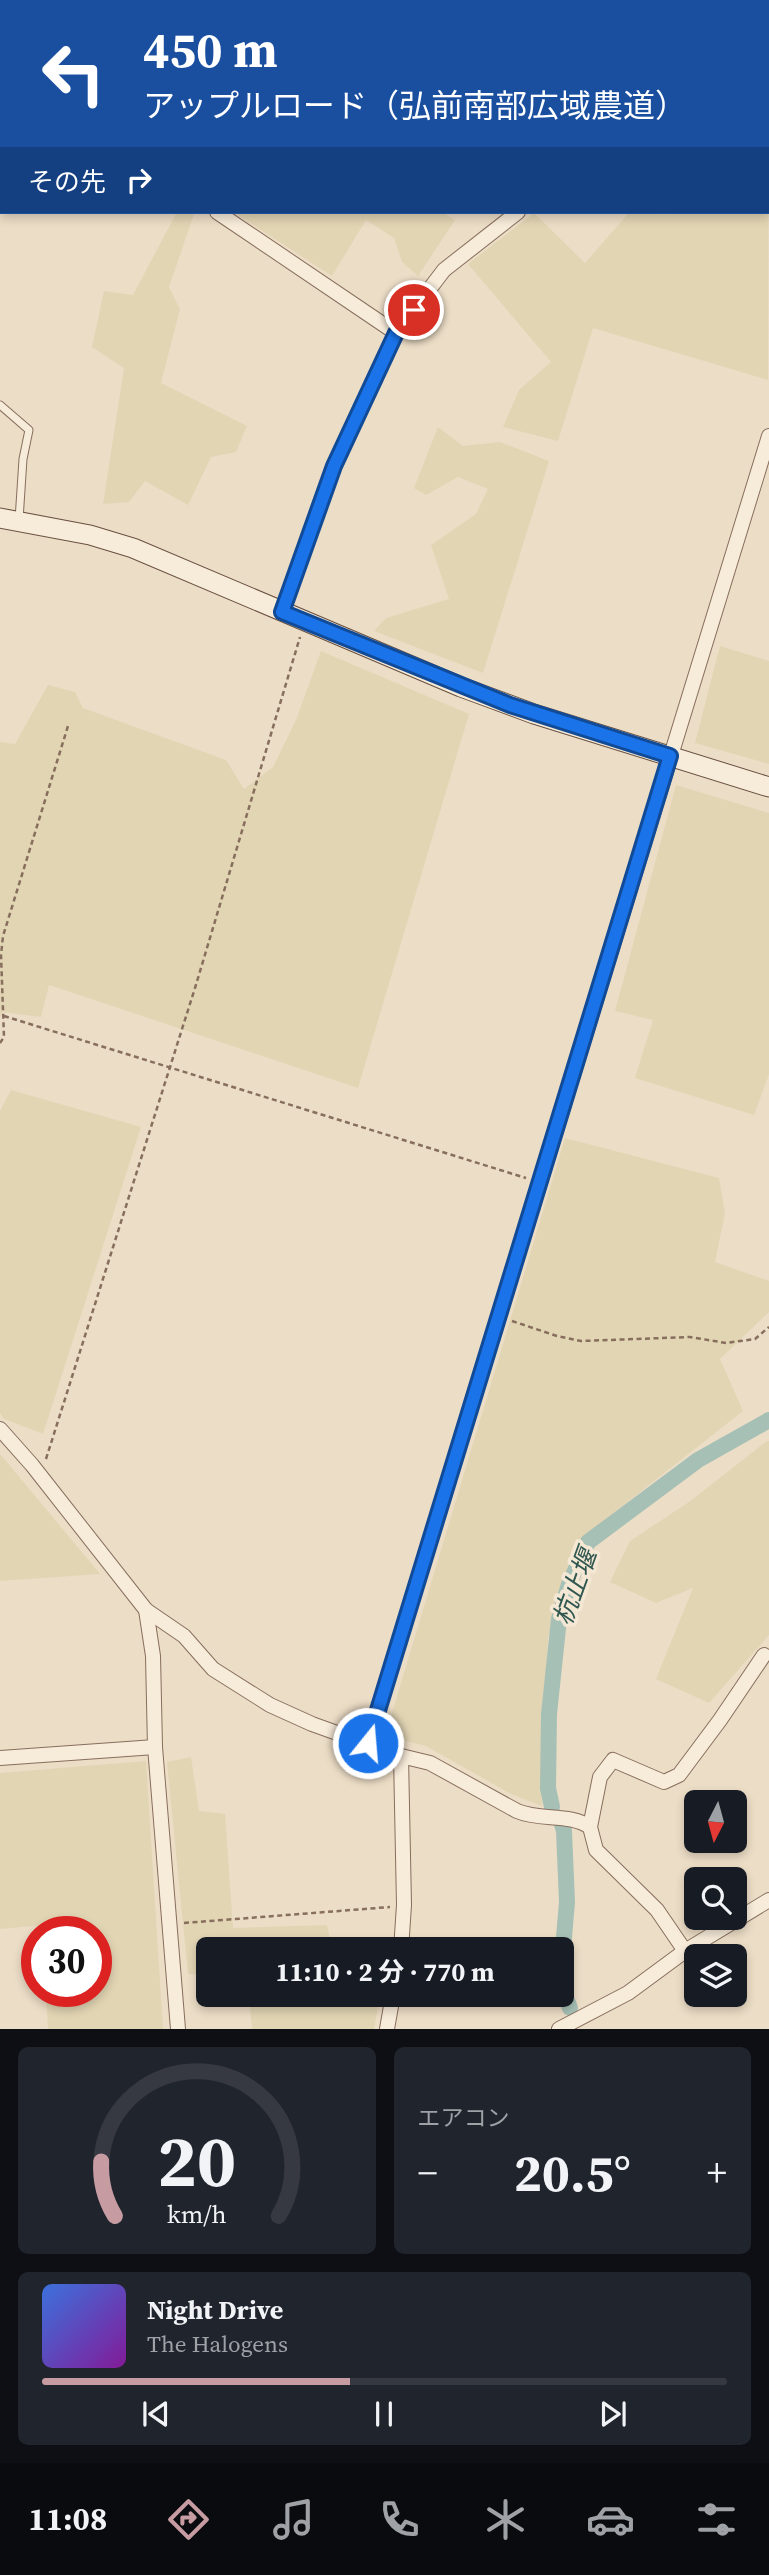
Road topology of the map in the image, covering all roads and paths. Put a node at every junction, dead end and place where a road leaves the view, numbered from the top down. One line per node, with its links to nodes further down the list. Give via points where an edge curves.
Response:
1 (220, 214): 3 (street)
2 (515, 214): 3 (street, via 444,270)
3 (396, 333): 7 (street, via 334,466)
4 (0, 405): 6 (lane, via 29,430)
5 (769, 436): 10 (street)
6 (10, 519): 7 (street, via 133,548)
7 (282, 612): 8 (street)
8 (305, 622): 10 (street, via 522,709); 14 (path)
9 (68, 726): 12 (path, via 3,936)
10 (670, 756): 11 (street); 15 (street)
11 (769, 787)
12 (4, 1016): 13 (path); 14 (path)
13 (0, 1043)
14 (169, 1068): 15 (path); 19 (path)
15 (539, 1183): 16 (street)
16 (498, 1317): 17 (path, via 580,1341 690,1337 726,1343 755,1339); 22 (street)
17 (769, 1327)
18 (0, 1429): 19 (street)
19 (41, 1476): 20 (street)
20 (146, 1610): 22 (street, via 184,1636 213,1670 312,1724); 23 (street, via 153,1657)
21 (764, 1655): 26 (street, via 679,1775 664,1782 612,1760 600,1777)
22 (368, 1743): 24 (street)
23 (155, 1747): 25 (street); 29 (street)
24 (401, 1756): 26 (street, via 430,1763 529,1816 581,1820); 28 (street)
25 (0, 1758)
26 (590, 1827): 32 (street, via 596,1850 657,1910)
27 (769, 1900): 31 (street)
28 (404, 1905): 29 (path); 30 (street)
29 (169, 1924): 35 (street)
30 (402, 1937)
31 (697, 1944)
32 (684, 1950)
33 (684, 1952): 37 (street, via 628,1993)
34 (392, 2007): 36 (street)
35 (178, 2029)
36 (387, 2029)
37 (559, 2029)

